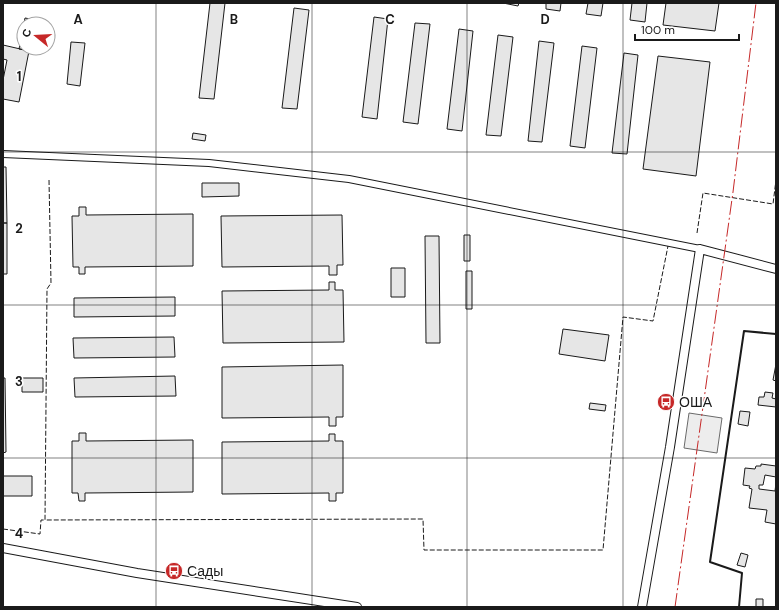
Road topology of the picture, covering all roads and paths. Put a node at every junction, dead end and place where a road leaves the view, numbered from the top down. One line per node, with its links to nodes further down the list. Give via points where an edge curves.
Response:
1 (3, 154): 2 (street, via 209,163 349,179)
2 (700, 249): 3 (street); 6 (street, via 670,447)
3 (776, 269)
4 (3, 548): 5 (street, via 137,574)
5 (357, 607)
6 (642, 607)

